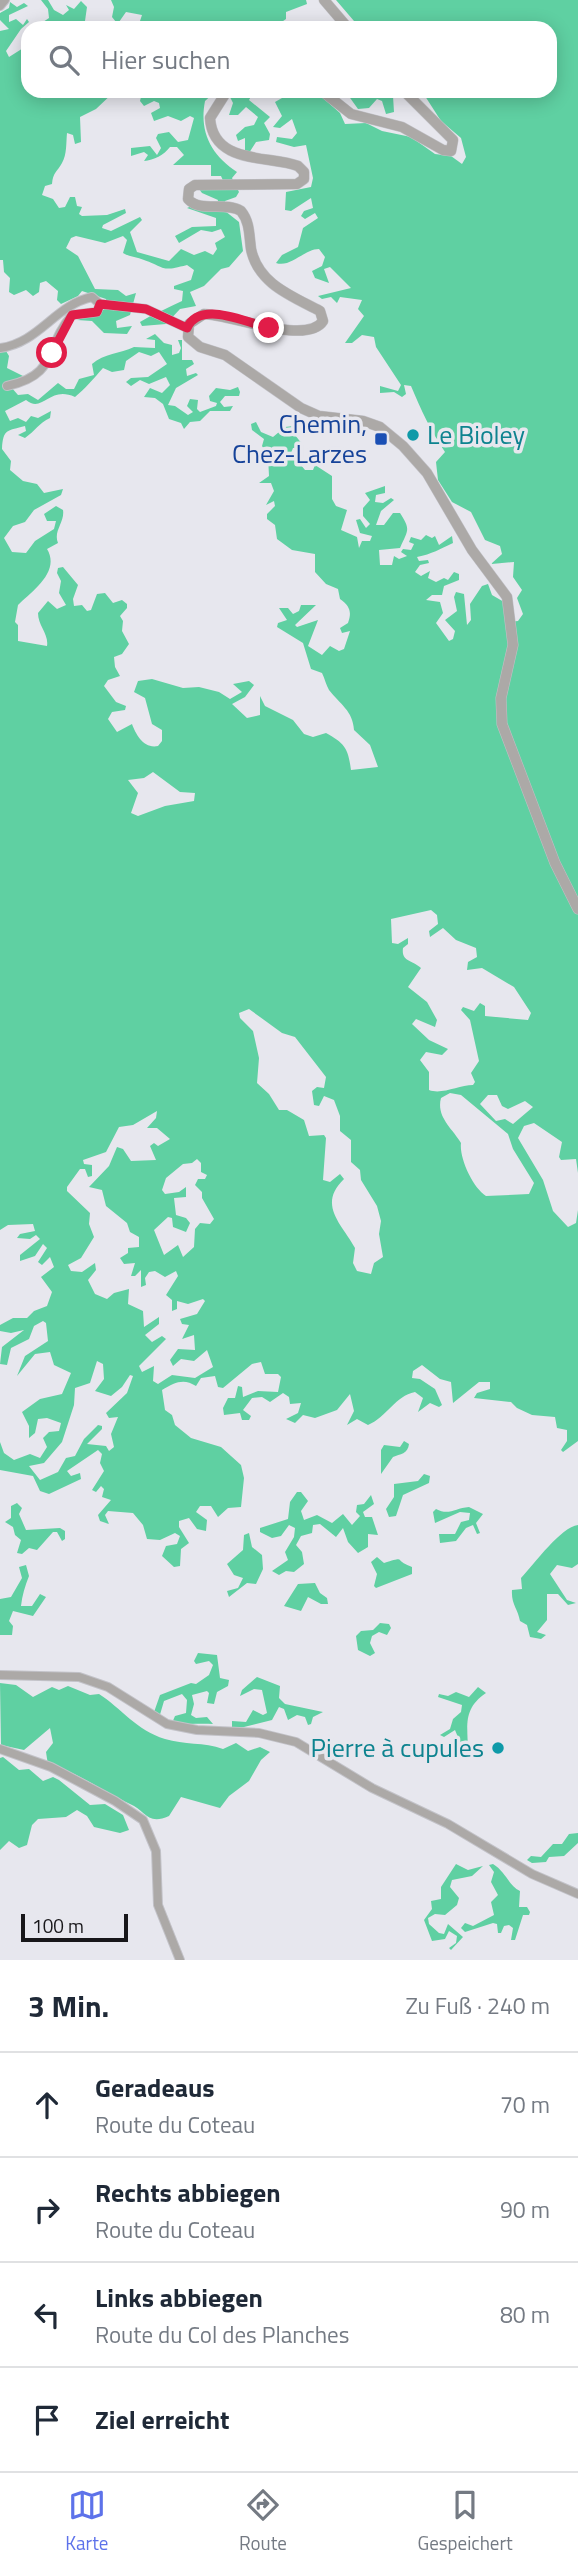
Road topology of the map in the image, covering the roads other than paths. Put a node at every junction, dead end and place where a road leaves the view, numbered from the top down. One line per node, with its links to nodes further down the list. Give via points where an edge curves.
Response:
1 (5, 0): 3 (street)
2 (324, 0): 4 (street)
3 (0, 6)
4 (342, 21)
5 (222, 98): 9 (street, via 211,115 216,136 245,157 298,166 304,179 297,184 198,184 189,189 188,199 196,205 241,211 263,275 286,294 320,311 323,321 317,328 285,330 204,314)
6 (331, 98): 7 (street, via 351,114 401,127 451,151 453,140)
7 (411, 98)
8 (100, 304): 9 (street, via 146,309); 10 (street, via 92,297 67,306 33,336); 11 (street, via 97,312 72,315 36,376)
9 (187, 328): 12 (street, via 195,344 225,355 301,408 319,416 380,427 427,473 474,553 508,597 513,645 501,698 502,724 555,863)
10 (0, 348)
11 (7, 386)
12 (578, 909)
13 (0, 1675): 15 (street, via 79,1677 108,1687 167,1724 259,1733 296,1742 372,1788)
14 (0, 1749): 16 (street, via 51,1767 140,1817 156,1852 158,1905)
15 (578, 1894)
16 (180, 1960)

